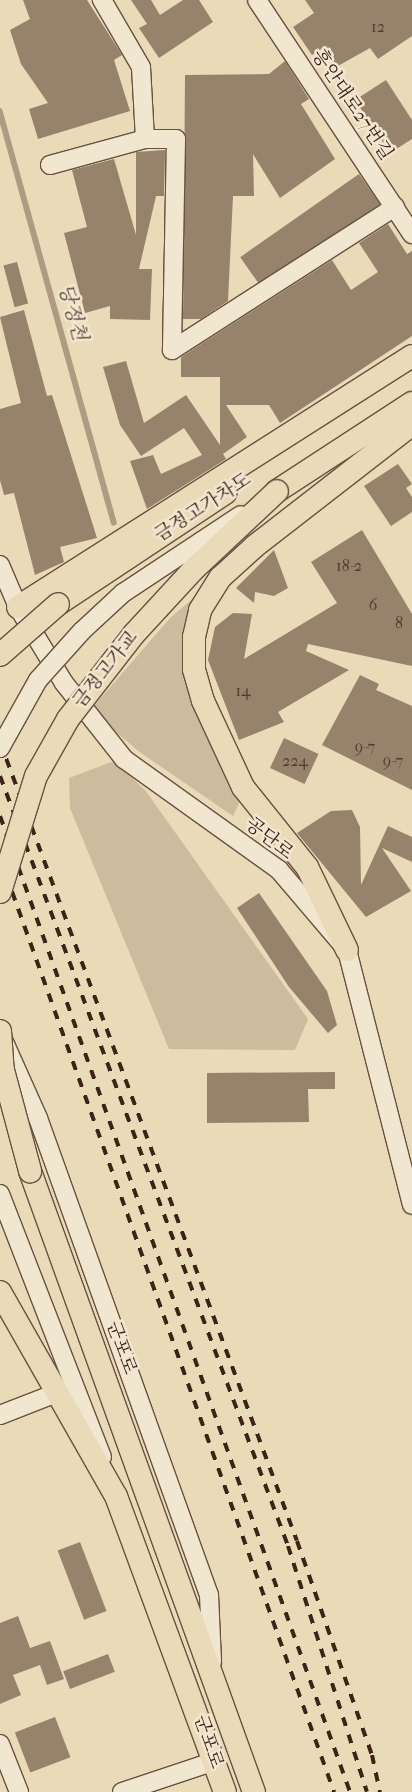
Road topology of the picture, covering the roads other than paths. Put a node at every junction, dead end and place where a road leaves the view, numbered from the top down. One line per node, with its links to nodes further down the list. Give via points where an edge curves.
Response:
1 (102, 0): 3 (street, via 141,67)
2 (257, 0): 5 (street, 흥안대로27번길)
3 (145, 139): 4 (street); 5 (street, via 176,139 172,350)
4 (50, 165)
5 (395, 207): 6 (street, 흥안대로27번길)
6 (412, 234)
7 (412, 356): 14 (main road)
8 (412, 370): 13 (main road, 금정고가차도)
9 (412, 402): 11 (main road, 금정고가차도)
10 (412, 424): 19 (main road, via 254,546 220,578 200,610 194,638 194,669 203,701 244,787 307,866)
11 (277, 491): 17 (street, bridge, via 116,599 38,680); 18 (main road, 금정고가교, bridge, via 192,570 134,634 68,719 36,776)
12 (0, 565): 14 (street, 공단로)
13 (58, 604): 15 (street, bridge); 16 (main road, 금정고가차도, bridge)
14 (18, 607): 19 (street, 공단로, via 64,683 124,759 279,870)
15 (0, 644)
16 (0, 655)
17 (0, 748)
18 (0, 892)
19 (347, 950): 24 (street, 공단로)
20 (0, 1032): 22 (street, 군포로); 29 (main road, 군포로, bridge, via 3,1070 30,1171)
21 (0, 1098): 22 (street, via 21,1104)
22 (38, 1118): 29 (street, 군포로, via 209,1595)
23 (0, 1194): 28 (street, 군포로)
24 (412, 1205)
25 (0, 1292): 26 (main road, 군포로)
26 (59, 1392): 27 (street); 28 (main road, 군포로)
27 (0, 1415)
28 (116, 1496): 31 (main road, 군포로)
29 (213, 1672): 33 (main road, 군포로)
30 (0, 1744): 32 (street)
31 (215, 1761): 34 (street); 35 (main road, 군포로)
32 (10, 1782)
33 (255, 1789)
34 (122, 1792)
35 (225, 1792)

